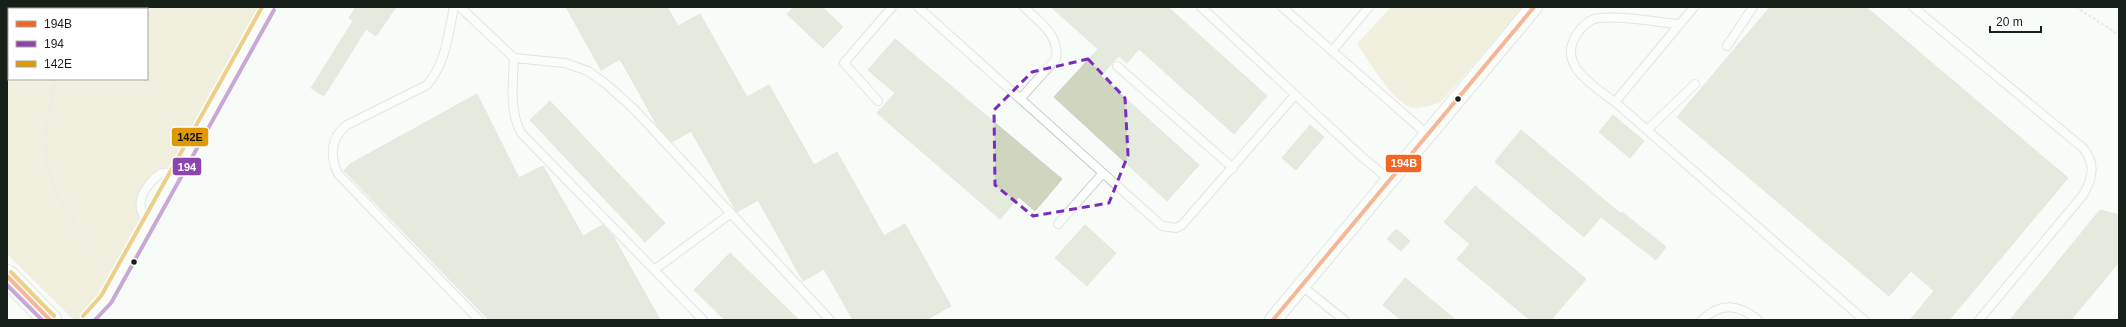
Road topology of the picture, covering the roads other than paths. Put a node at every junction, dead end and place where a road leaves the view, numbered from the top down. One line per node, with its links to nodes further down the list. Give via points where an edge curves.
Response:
1 (269, 7): 35 (street, via 106,300)
2 (454, 7): 36 (lane, via 443,62 437,74 427,85 339,131 334,139 332,161 338,174)
3 (460, 7): 17 (lane)
4 (892, 7): 22 (lane, via 844,63)
5 (918, 7): 21 (lane)
6 (1024, 7): 21 (lane, via 1053,35 1057,50 1056,58)
7 (1201, 7): 20 (lane)
8 (1282, 7): 16 (lane)
9 (1370, 7): 16 (lane)
10 (1534, 7): 25 (street)
11 (1694, 7): 14 (lane)
12 (1752, 7): 15 (lane)
13 (1913, 7): 44 (lane, via 2082,148 2091,161 2090,183 2083,195)
14 (1678, 24): 23 (lane); 23 (lane, via 1598,18 1578,33 1572,42 1570,53 1574,66 1579,74)
15 (1727, 46)
16 (1332, 51): 25 (lane)
17 (514, 58): 29 (lane, via 565,63 594,75 634,109); 31 (lane, via 512,99 516,123 521,133)
18 (1117, 66): 26 (lane)
19 (1694, 84): 24 (lane)
20 (1295, 95): 26 (lane); 28 (lane, via 1360,156)
21 (1020, 99): 27 (lane)
22 (878, 101)
23 (1615, 102): 24 (lane)
24 (1647, 130): 43 (lane)
25 (1428, 135): 28 (street)
26 (1233, 168): 27 (lane, via 1182,225 1176,228 1162,226)
27 (1103, 173): 30 (lane)
28 (1390, 180): 33 (street)
29 (730, 214): 31 (lane); 38 (lane)
30 (1058, 224)
31 (654, 270): 37 (lane)
32 (7, 276): 34 (main road)
33 (1302, 286): 39 (street); 40 (lane)
34 (50, 320)
35 (87, 320)
36 (479, 320)
37 (702, 320)
38 (830, 320)
39 (1273, 320)
40 (1344, 320)
41 (1702, 320): 42 (lane, via 1716,310 1734,307 1746,310)
42 (1758, 320)
43 (1864, 320)
44 (1979, 320)

